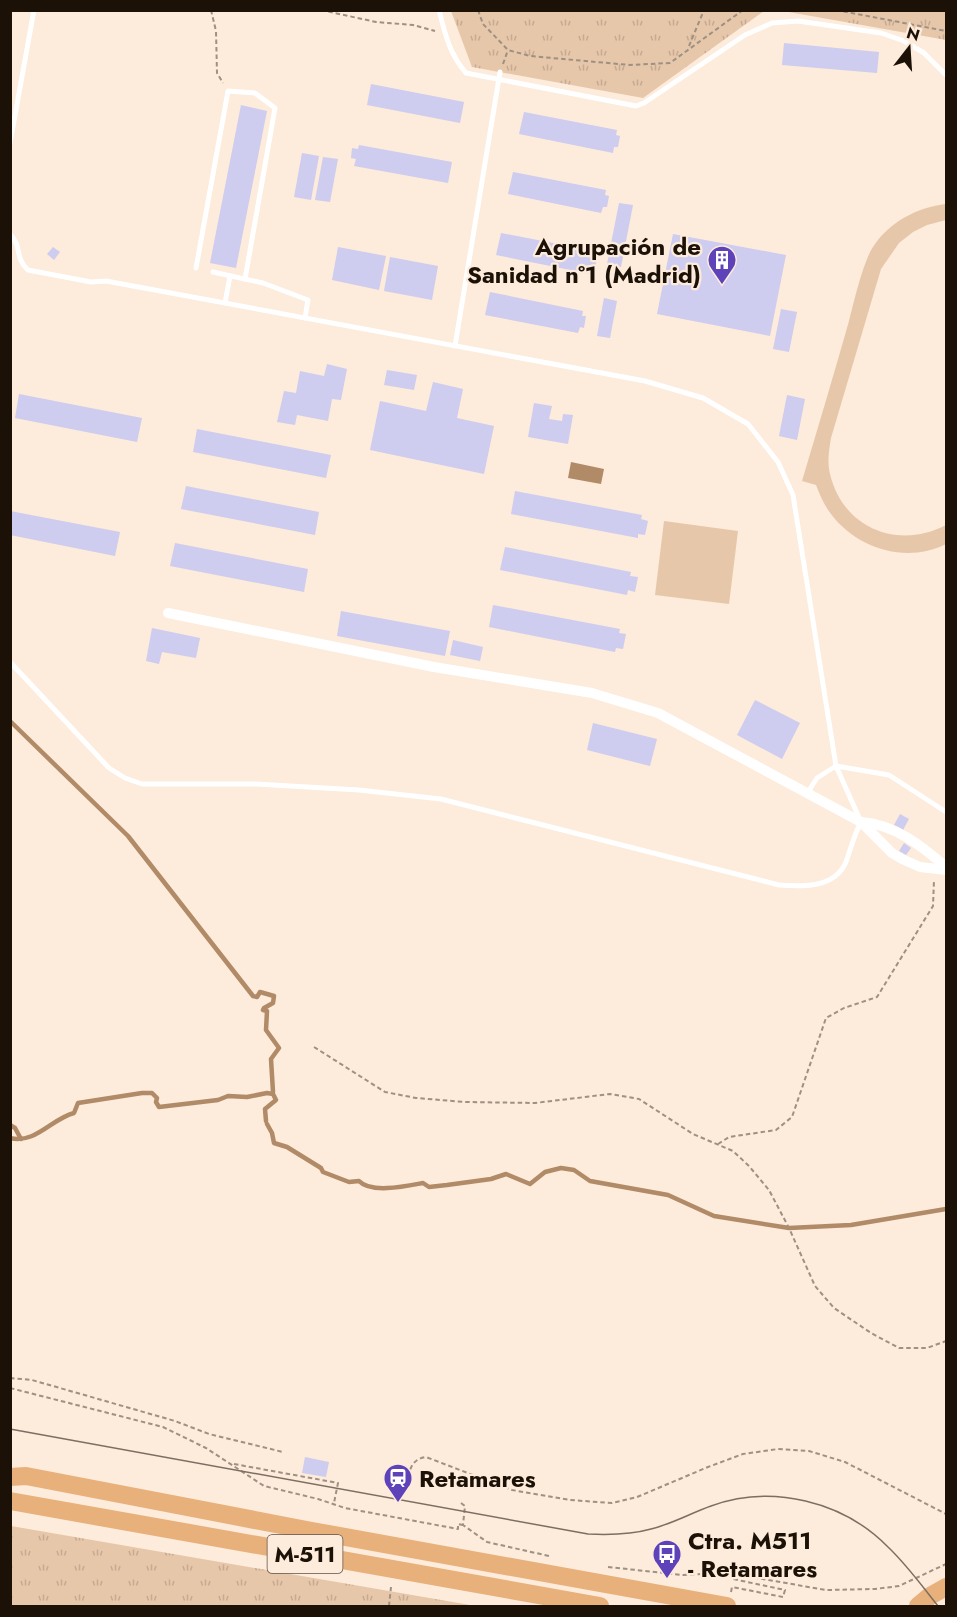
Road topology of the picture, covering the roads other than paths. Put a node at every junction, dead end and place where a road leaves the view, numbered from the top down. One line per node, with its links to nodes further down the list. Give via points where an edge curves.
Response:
1 (34, 10): 6 (lane)
2 (439, 10): 5 (lane, via 456,62 466,73)
3 (500, 72): 5 (lane)
4 (946, 75): 5 (lane, via 924,52 904,40 798,21 772,23 746,35 636,106)
5 (499, 81): 14 (lane)
6 (10, 143)
7 (10, 234): 12 (lane, via 17,242 21,263 28,270)
8 (195, 267): 11 (lane, via 228,92 255,93 276,108)
9 (213, 272): 10 (lane)
10 (230, 276): 11 (lane); 12 (lane)
11 (245, 279): 13 (lane, via 308,300)
12 (225, 303): 13 (lane)
13 (306, 318): 14 (lane)
14 (455, 346): 17 (lane, via 645,381 703,398 748,424 778,462 793,495)
15 (168, 613): 18 (street, via 434,668 592,693 658,713)
16 (10, 662): 20 (lane, via 109,768 142,784 256,784 441,799 799,887 837,876)
17 (836, 766): 18 (lane, via 817,778); 19 (lane, via 890,775); 20 (lane)
18 (808, 792): 20 (street)
19 (946, 812)
20 (861, 822): 21 (street, via 902,859); 21 (street, via 879,823 922,846)
21 (944, 871)
22 (16, 1473): 25 (highway, M-511, via 312,1531)
23 (10, 1502): 26 (highway, M-511)
24 (946, 1587): 28 (highway)
25 (724, 1600): 27 (lane)
26 (600, 1606)
27 (734, 1606)
28 (916, 1606)

